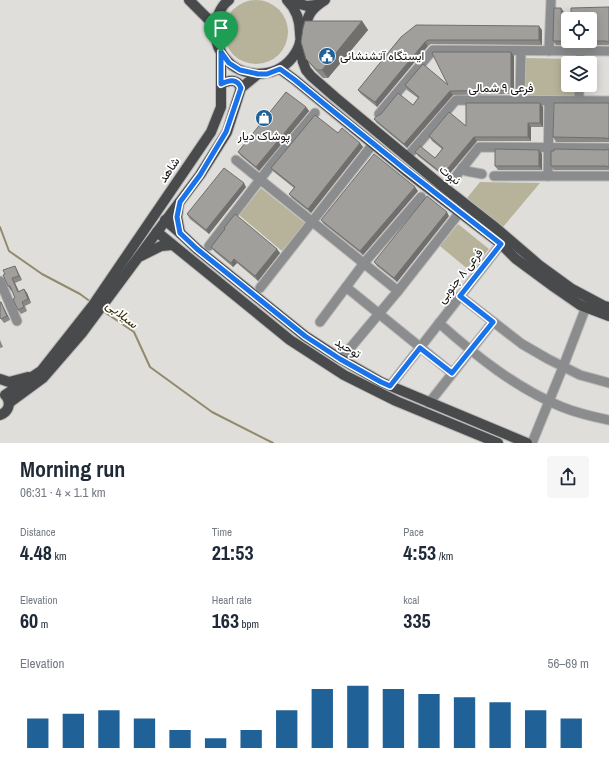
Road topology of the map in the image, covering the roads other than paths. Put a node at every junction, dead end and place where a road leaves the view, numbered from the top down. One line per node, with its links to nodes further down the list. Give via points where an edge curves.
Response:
1 (189, 0): 7 (main road)
2 (287, 0): 9 (main road, نبوت, via 299,18)
3 (299, 0): 6 (main road, via 300,4 307,6)
4 (550, 0): 12 (street)
5 (224, 1): 7 (main road, via 217,4 216,11 210,14); 8 (main road)
6 (320, 3): 9 (main road, via 311,11)
7 (202, 12): 8 (main road)
8 (215, 26): 14 (main road, via 216,40)
9 (300, 42): 16 (main road, via 296,53); 17 (main road, نبوت)
10 (521, 50): 12 (street); 23 (street); 28 (street, via 433,50)
11 (609, 50): 13 (street)
12 (549, 51): 13 (street)
13 (580, 51): 15 (street)
14 (221, 52): 18 (main road, via 229,63 240,70); 20 (main road, شاهد)
15 (580, 56)
16 (280, 69): 18 (main road); 19 (main road, نبوت)
17 (306, 70): 19 (main road, via 297,71); 32 (main road, نبوت)
18 (258, 74): 21 (main road)
19 (295, 80): 29 (main road, نبوت)
20 (221, 84): 21 (main road, via 233,81); 57 (main road, شاهد, via 221,107 211,132)
21 (241, 88): 42 (main road, via 226,132)
22 (579, 92): 25 (street)
23 (520, 100): 24 (street, فرعی ۹ شمالی); 32 (street, فرعی ۹ شمالی, via 456,100)
24 (549, 101): 25 (street, فرعی ۹ شمالی); 30 (street)
25 (579, 101): 26 (street, فرعی ۹ شمالی)
26 (609, 101)
27 (315, 113): 39 (street)
28 (380, 114)
29 (373, 144): 43 (main road, نبوت); 45 (street)
30 (548, 148): 31 (street); 34 (street, via 479,147); 37 (street)
31 (609, 148)
32 (407, 156): 60 (main road, نبوت, via 539,265 572,289)
33 (236, 160): 39 (street)
34 (462, 168): 35 (street); 40 (street)
35 (482, 174)
36 (494, 176): 37 (street)
37 (548, 176): 38 (street)
38 (609, 176)
39 (260, 179): 45 (street); 50 (street)
40 (453, 180)
41 (421, 197): 52 (street)
42 (180, 202): 44 (main road); 47 (main road, via 177,217)
43 (460, 212): 48 (main road, نبوت); 56 (street)
44 (165, 220): 46 (main road); 47 (main road, توحید)
45 (312, 221): 52 (street); 55 (street)
46 (156, 232): 49 (main road, توحید); 51 (main road)
47 (180, 233): 70 (main road, توحید, via 305,336)
48 (501, 244): 58 (street, فرعی ۸ جنوبی); 59 (main road, نبوت, via 516,259)
49 (172, 245): 51 (main road, via 161,246); 83 (main road, توحید, via 290,340 344,376)
50 (209, 246)
51 (137, 258): 57 (main road)
52 (364, 263): 54 (street); 56 (street)
53 (0, 281): 63 (street)
54 (346, 287): 61 (street); 64 (street)
55 (260, 288)
56 (398, 290): 61 (street)
57 (107, 291): 67 (main road, via 93,305)
58 (460, 296): 65 (street); 66 (street, فرعی ۸ جنوبی)
59 (586, 307): 62 (main road, نبوت); 71 (street)
60 (609, 307)
61 (378, 314): 68 (street); 70 (street)
62 (609, 316)
63 (18, 321)
64 (320, 322)
65 (493, 322): 69 (street); 71 (street, via 522,344)
66 (439, 324): 68 (street, فرعی ۸ جنوبی); 69 (street)
67 (79, 329): 73 (main road); 77 (main road, via 43,378)
68 (420, 348): 72 (street); 76 (street, فرعی ۸ جنوبی)
69 (470, 350): 72 (street); 78 (street, via 510,379)
70 (340, 359): 76 (main road, توحید)
71 (563, 367): 75 (street); 78 (street)
72 (452, 373): 79 (street)
73 (37, 374): 74 (main road, via 9,382); 77 (main road)
74 (0, 379)
75 (608, 383)
76 (390, 386): 79 (main road, توحید)
77 (3, 395): 80 (main road, via 8,410)
78 (549, 400): 82 (street, via 562,407); 86 (street)
79 (429, 403): 81 (main road, توحید)
80 (0, 415)
81 (460, 415): 83 (main road); 85 (main road, توحید)
82 (609, 420)
83 (455, 425): 84 (main road, توحید)
84 (498, 443)
85 (527, 443)
86 (532, 443)

